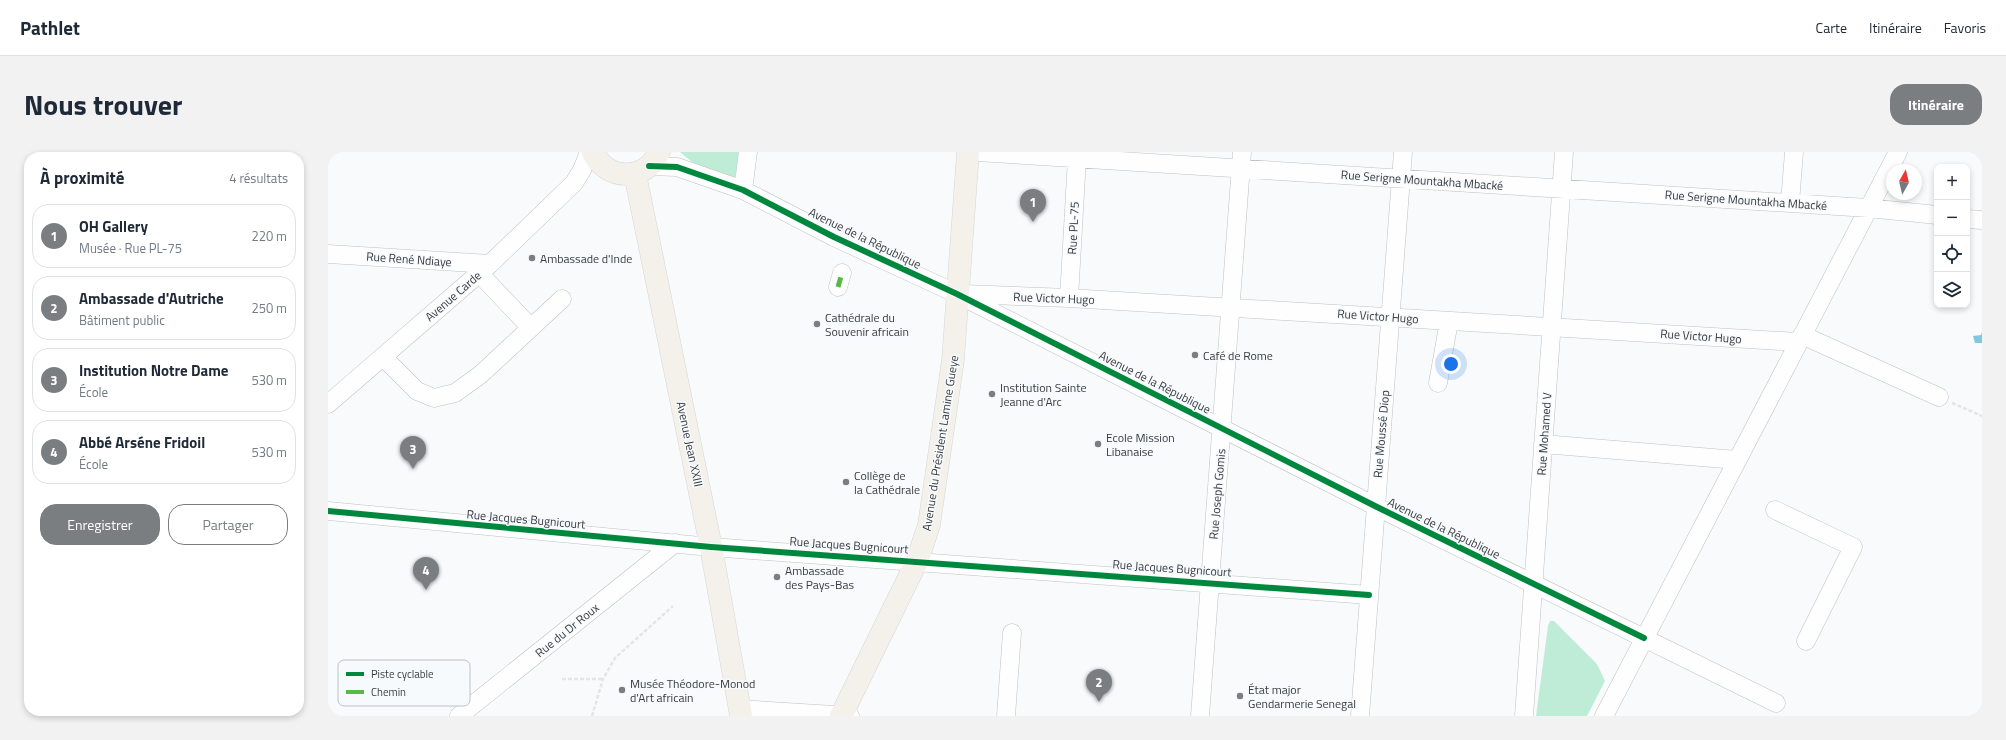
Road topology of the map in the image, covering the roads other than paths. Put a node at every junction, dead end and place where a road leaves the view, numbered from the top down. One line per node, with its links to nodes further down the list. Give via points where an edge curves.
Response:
1 (589, 152): 16 (street, Avenue Carde)
2 (593, 152): 13 (main road, via 604,167)
3 (673, 152): 14 (street, Avenue de la République, via 682,162)
4 (748, 152): 18 (street)
5 (968, 152): 26 (main road, Avenue du Président Lamine Gueye)
6 (977, 152): 11 (street, Rue Serigne Mountakha Mbacké)
7 (1403, 152): 15 (street, Rue Moussé Diop)
8 (1564, 152): 17 (street, Rue Mohamed V)
9 (1794, 152): 19 (street)
10 (1898, 152): 20 (street)
11 (1077, 158): 12 (street, Rue Serigne Mountakha Mbacké); 27 (street, Rue PL-75)
12 (1241, 160): 15 (street, Rue Serigne Mountakha Mbacké); 29 (street, Rue Joseph Gomis)
13 (640, 166): 14 (street, Avenue de la République, via 677,167); 16 (street, Avenue Carde, via 596,174); 46 (main road, Avenue Jean XXIII)
14 (703, 176): 18 (street, Avenue de la République)
15 (1401, 179): 17 (street, Rue Serigne Mountakha Mbacké); 30 (street, Rue Moussé Diop)
16 (574, 183): 25 (street, Avenue Carde)
17 (1561, 189): 19 (street, Rue Serigne Mountakha Mbacké); 32 (street, Rue Mohamed V)
18 (743, 190): 26 (street, Avenue de la République, via 834,237)
19 (1790, 203): 20 (street, Rue Serigne Mountakha Mbacké)
20 (1868, 208): 21 (street, Rue Serigne Mountakha Mbacké); 34 (street)
21 (1934, 216)
22 (1970, 219): 23 (street)
23 (1982, 220)
24 (328, 254): 25 (street, Rue René Ndiaye)
25 (485, 269): 33 (street); 35 (street, Avenue Carde)
26 (957, 294): 27 (street, Rue Victor Hugo); 39 (street, Avenue de la République); 47 (main road, Avenue du Président Lamine Gueye, via 953,360 929,525)
27 (1069, 298): 29 (street, Rue Victor Hugo)
28 (562, 299): 33 (street)
29 (1230, 307): 30 (street, Rue Victor Hugo); 39 (street, Rue Joseph Gomis)
30 (1390, 317): 31 (street, Rue Victor Hugo); 42 (street, Rue Moussé Diop)
31 (1450, 321): 32 (street, Rue Victor Hugo); 36 (street)
32 (1551, 327): 34 (street, Rue Victor Hugo); 40 (street, Rue Mohamed V)
33 (531, 328): 35 (street, via 480,375 455,393 434,398 417,391)
34 (1800, 339): 37 (street); 41 (street)
35 (383, 357): 38 (street, Avenue Carde)
36 (1438, 382)
37 (1939, 397)
38 (328, 404)
39 (1222, 429): 42 (street, Avenue de la République); 48 (street, Rue Joseph Gomis)
40 (1543, 444): 41 (street); 49 (street, Rue Mohamed V)
41 (1737, 460): 52 (street)
42 (1375, 506): 49 (street, Avenue de la République); 50 (street, Rue Moussé Diop)
43 (1775, 510): 53 (street, via 1853,547)
44 (328, 511): 45 (street, Rue Jacques Bugnicourt)
45 (675, 543): 46 (street, Rue Jacques Bugnicourt); 56 (street, Rue du Dr Roux)
46 (711, 547): 47 (street, Rue Jacques Bugnicourt); 55 (main road, Avenue Jean XXIII)
47 (917, 561): 48 (street, Rue Jacques Bugnicourt); 57 (main road, Avenue du Président Lamine Gueye)
48 (1210, 582): 50 (street, Rue Jacques Bugnicourt); 59 (street, Rue Joseph Gomis)
49 (1533, 583): 52 (street, Avenue de la République); 61 (street, Rue Mohamed V)
50 (1369, 595): 60 (street, Rue Moussé Diop)
51 (1012, 633): 58 (street)
52 (1644, 638): 54 (street, Avenue de la République); 62 (street)
53 (1806, 642)
54 (1776, 703)
55 (740, 712): 57 (street)
56 (459, 716)
57 (844, 716)
58 (1006, 716)
59 (1200, 716)
60 (1360, 716)
61 (1524, 716)
62 (1604, 716)

